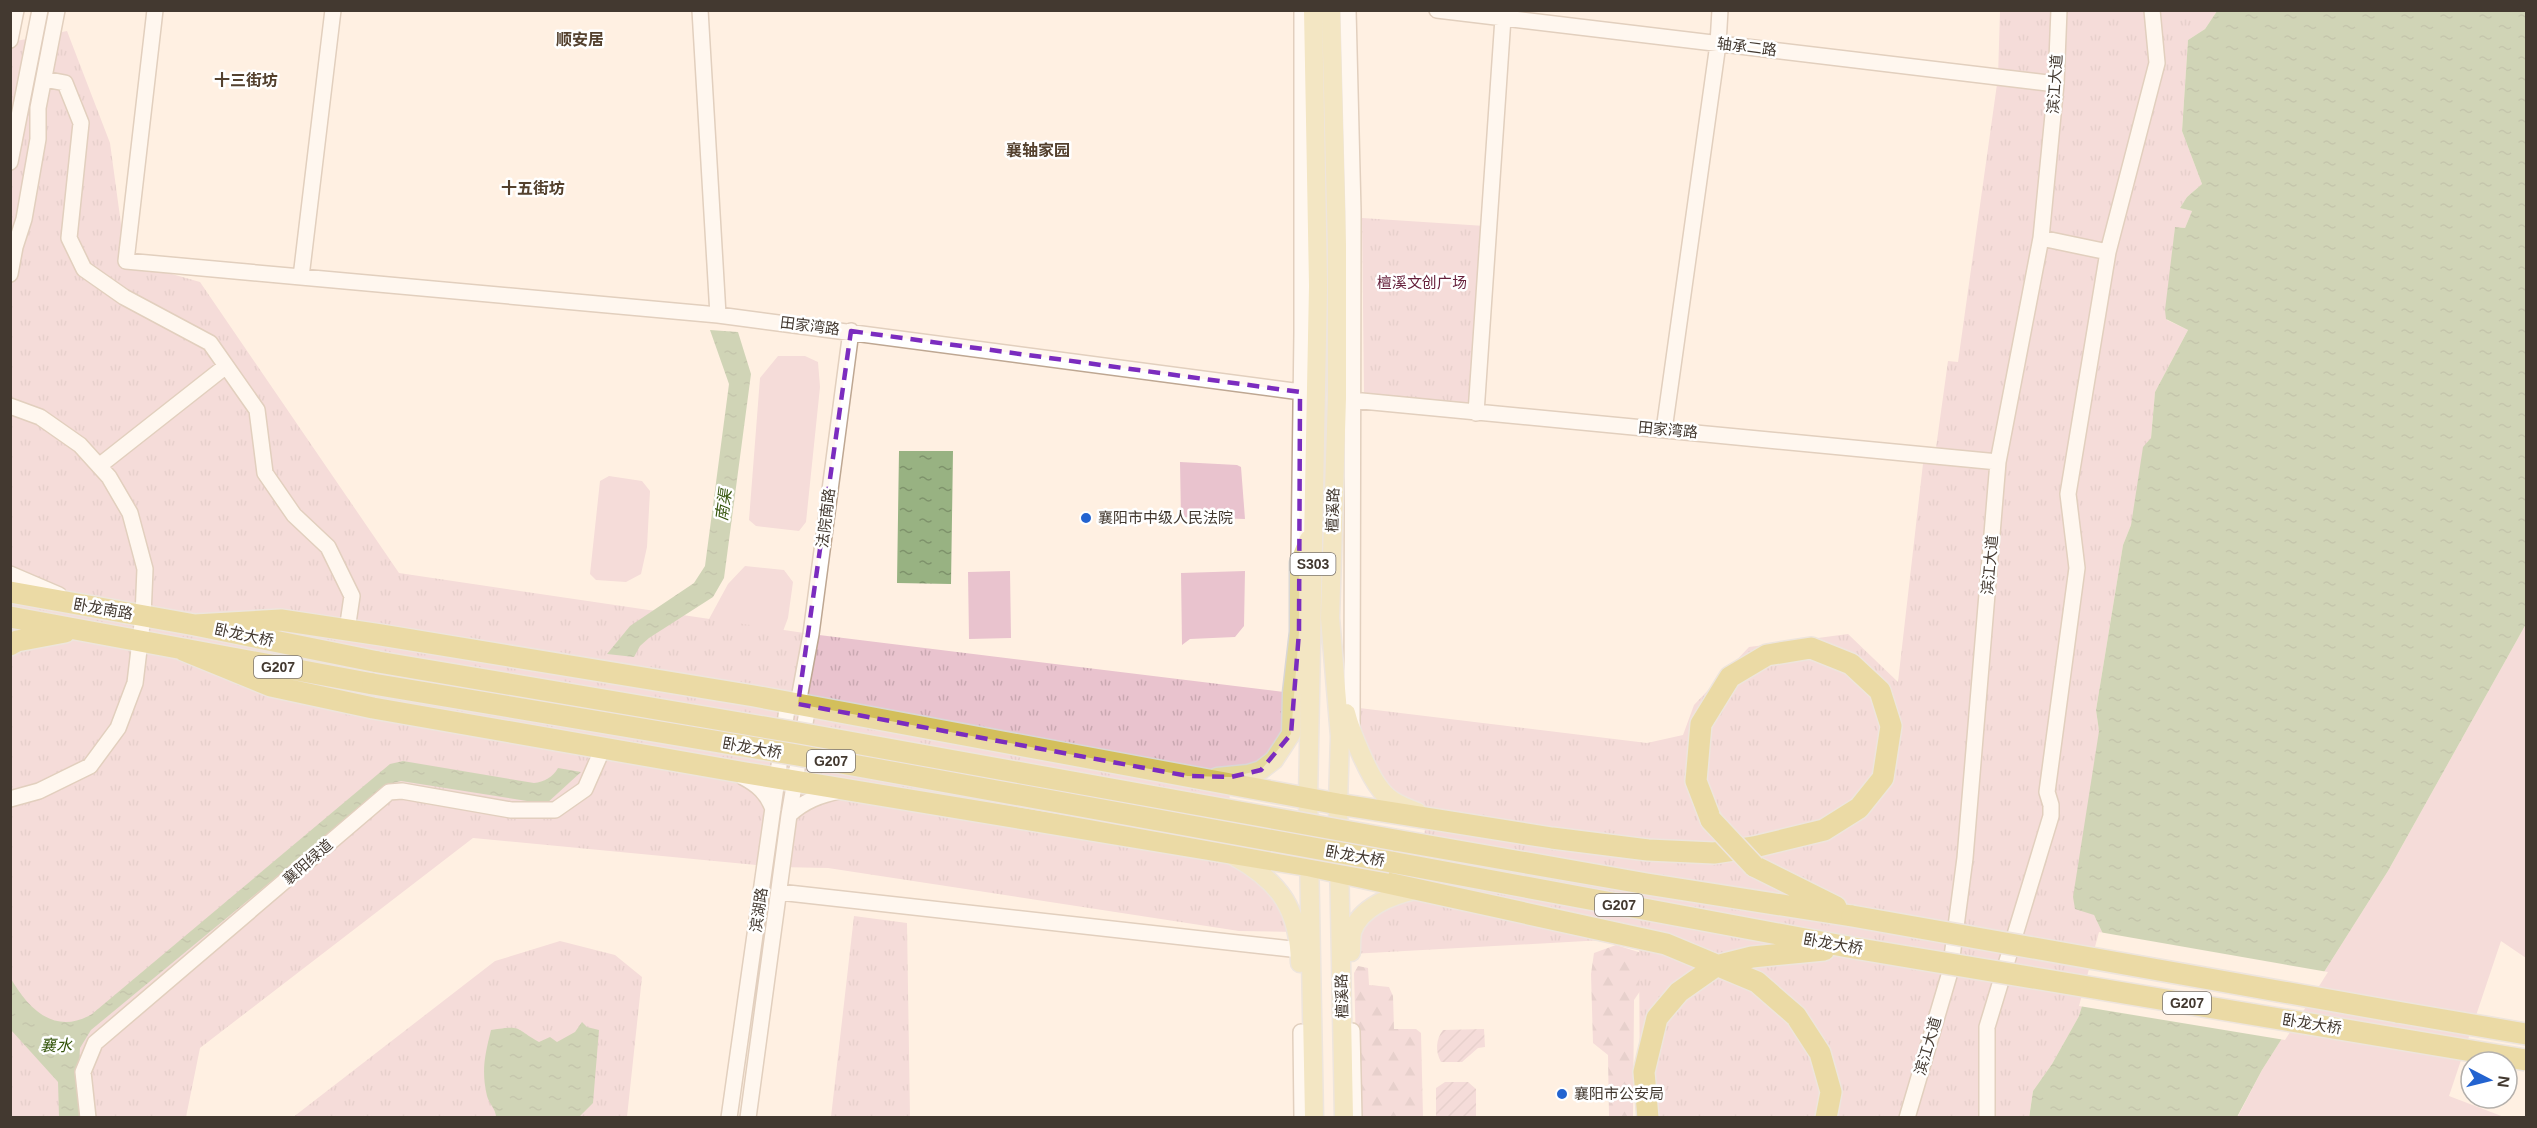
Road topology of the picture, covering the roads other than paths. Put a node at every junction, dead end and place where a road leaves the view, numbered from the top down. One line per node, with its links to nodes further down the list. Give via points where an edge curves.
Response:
1 (16, 10): 16 (street)
2 (40, 10): 20 (street)
3 (57, 10): 18 (street)
4 (155, 10): 24 (street, 田家湾路, via 126,261)
5 (333, 10): 24 (street)
6 (700, 10): 25 (street)
7 (1302, 10): 28 (street)
8 (1312, 10): 28 (main road, 檀溪路 / S303, via 1318,266)
9 (1331, 10): 29 (main road, 檀溪路 / S303)
10 (1348, 10): 29 (street, via 1353,212)
11 (1437, 10): 15 (street, 轴承二路)
12 (1720, 10): 17 (street)
13 (2059, 10): 19 (street, 滨江大道)
14 (2152, 10): 22 (street, via 2157,63)
15 (1503, 18): 17 (street, 轴承二路); 31 (street)
16 (10, 40)
17 (1718, 44): 19 (street, 轴承二路); 32 (street)
18 (44, 79): 23 (street, via 38,108 38,139); 27 (street, via 65,83 81,123 69,238 84,269 124,297 210,342)
19 (2056, 84): 21 (street, 滨江大道)
20 (10, 162)
21 (2041, 238): 22 (street); 33 (street, 滨江大道)
22 (2108, 252): 86 (street, via 2068,494 2078,568 2047,792 2051,816 1987,1028)
23 (10, 274)
24 (301, 277): 25 (street, 田家湾路)
25 (718, 315): 26 (street, 田家湾路)
26 (850, 332): 28 (street, 田家湾路); 49 (street, 法院南路, via 811,634)
27 (226, 366): 34 (street); 44 (street, via 257,410 265,473 294,515 328,547 352,596)
28 (1308, 393): 35 (main road, 檀溪路 / S303); 36 (street)
29 (1344, 399): 31 (street, 田家湾路); 45 (main road, 檀溪路 / S303); 50 (street)
30 (10, 406): 34 (street, via 40,417 80,445)
31 (1476, 413): 32 (street, 田家湾路)
32 (1664, 430): 33 (street, 田家湾路)
33 (1998, 462): 85 (street, 滨江大道, via 1964,866 1951,960)
34 (99, 466): 40 (street, via 110,477 130,513 145,570)
35 (1314, 526): 36 (main road); 57 (main road, 檀溪路 / S303)
36 (1299, 562): 53 (main road, via 1299,632 1291,734 1274,760 1261,770 1231,777)
37 (10, 574): 39 (street)
38 (10, 592): 39 (highway, 卧龙南路 / G207)
39 (84, 605): 40 (highway, 卧龙南路 / G207)
40 (143, 616): 42 (highway, 卧龙南路 / G207); 46 (street)
41 (10, 617): 43 (highway, 卧龙南路 / G207)
42 (195, 625): 44 (highway, via 281,620); 67 (highway, 卧龙大桥 / G207, bridge, via 378,662 1635,882)
43 (77, 629): 46 (highway, 卧龙南路 / G207); 47 (highway)
44 (347, 630): 49 (highway)
45 (1331, 630): 50 (main road); 58 (main road, 檀溪路 / S303, via 1340,736)
46 (140, 641): 48 (highway, 卧龙南路 / G207); 56 (street, via 135,682 118,728 90,766 39,791)
47 (10, 645)
48 (183, 650): 51 (highway, via 271,686); 68 (highway, 卧龙大桥 / G207, bridge, via 797,755)
49 (798, 704): 53 (highway); 54 (street, 滨湖路)
50 (1353, 738): 61 (main road, via 1380,790 1394,802)
51 (603, 748): 52 (highway); 76 (street, 襄阳绿道, via 585,789 555,810 511,810 389,792 95,1043 82,1072)
52 (732, 771): 54 (highway); 59 (street, via 758,785)
53 (1188, 776): 57 (highway)
54 (786, 780): 55 (highway); 59 (street, 滨湖路); 60 (street, 滨湖路)
55 (847, 790): 60 (street, via 815,797); 62 (highway)
56 (10, 799)
57 (1308, 799): 58 (highway); 63 (main road, 檀溪路 / S303)
58 (1338, 804): 61 (highway); 64 (main road, 檀溪路 / S303)
59 (773, 809): 77 (street, 滨湖路)
60 (789, 815): 66 (street, 滨湖路)
61 (1427, 817): 67 (highway, bridge, via 1552,838 1648,850 1714,853 1734,850 1744,849 1764,845 1824,830 1858,808 1883,778 1891,726 1880,691 1851,664 1811,648 1767,655 1730,677 1701,724 1696,781 1711,820 1732,843 1740,851 1746,858 1754,866)
62 (1226, 851): 63 (highway); 69 (main road, via 1255,867 1277,888 1291,908)
63 (1310, 866): 64 (highway); 69 (main road, 檀溪路 / S303)
64 (1340, 873): 65 (highway); 74 (main road, 檀溪路 / S303)
65 (1415, 890): 70 (main road, via 1376,906 1361,917 1352,932); 84 (highway, via 1666,944 1756,982 1796,1016 1820,1053 1831,1092)
66 (779, 892): 69 (street); 78 (street, 滨湖路)
67 (1852, 916): 72 (highway, 卧龙大桥 / G207, bridge)
68 (1848, 947): 75 (highway, 卧龙大桥 / G207, bridge); 83 (highway, via 1752,957 1716,966 1679,992 1657,1018 1646,1061)
69 (1305, 951): 71 (main road); 73 (main road, 檀溪路 / S303)
70 (1352, 1031): 74 (main road); 82 (street)
71 (1301, 1032): 73 (main road); 79 (street)
72 (2526, 1034)
73 (1313, 1059): 80 (main road, 檀溪路 / S303)
74 (1344, 1060): 81 (main road, 檀溪路 / S303)
75 (2526, 1060)
76 (88, 1118)
77 (729, 1118)
78 (748, 1118)
79 (1302, 1118)
80 (1314, 1118)
81 (1344, 1118)
82 (1353, 1118)
83 (1648, 1118)
84 (1826, 1118)
85 (1907, 1118)
86 (1987, 1118)

